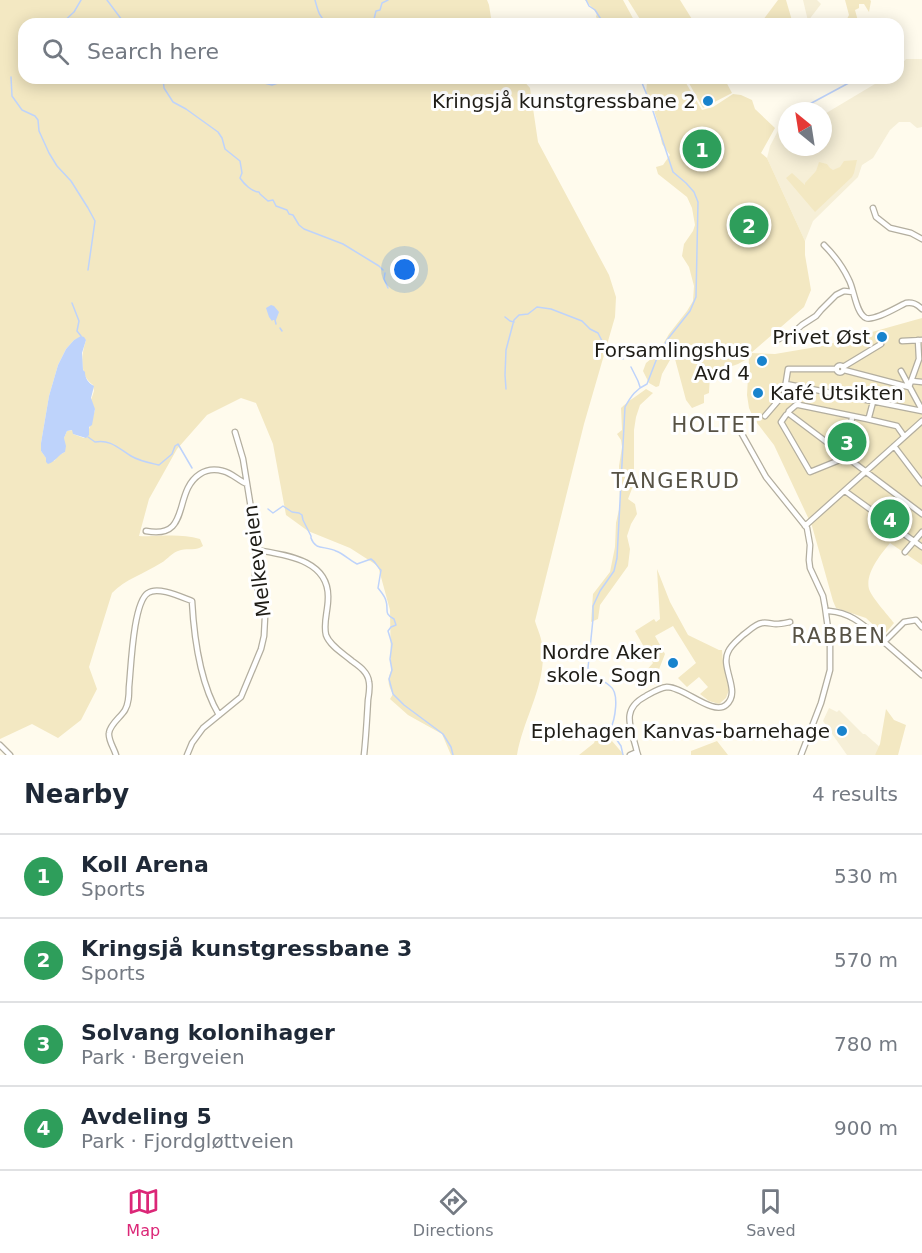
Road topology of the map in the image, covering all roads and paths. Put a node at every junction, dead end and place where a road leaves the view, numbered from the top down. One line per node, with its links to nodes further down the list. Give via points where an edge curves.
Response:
1 (873, 208): 2 (street, via 876,217 890,228 911,232)
2 (922, 239)
3 (824, 245): 4 (street, via 842,267)
4 (854, 292): 5 (street, via 860,312 868,318 906,303); 6 (street, via 840,292 816,316)
5 (922, 309)
6 (779, 339)
7 (920, 340): 8 (street); 12 (street)
8 (902, 341)
9 (881, 344): 10 (street)
10 (843, 369): 14 (street, via 788,369); 15 (street)
11 (901, 371): 15 (street)
12 (912, 381): 13 (street); 15 (street)
13 (922, 382)
14 (786, 384): 16 (street); 19 (street, via 784,394)
15 (909, 387): 17 (street)
16 (873, 402): 17 (street); 21 (street)
17 (922, 411)
18 (788, 413): 20 (street, via 799,405); 27 (street); 27 (street, via 781,422 810,472)
19 (765, 416)
20 (852, 417): 21 (street); 27 (street)
21 (867, 419): 25 (street, via 897,426)
22 (922, 421): 25 (street)
23 (738, 428): 33 (street, via 766,477)
24 (236, 432): 30 (street, Melkeveien)
25 (904, 436): 26 (street)
26 (894, 446): 28 (street); 29 (street)
27 (847, 457): 28 (street)
28 (866, 471): 31 (street); 32 (street)
29 (922, 483)
30 (247, 484): 34 (street, Melkeveien, via 223,471 204,472 190,484 175,525 160,533); 38 (street, Melkeveien)
31 (845, 490): 33 (street); 36 (street)
32 (922, 514)
33 (805, 526): 53 (street, via 809,534 810,568 824,600 831,654 819,710)
34 (146, 531)
35 (922, 532): 36 (street)
36 (914, 542): 37 (street); 39 (street)
37 (922, 548)
38 (257, 550): 45 (street, Melkeveien, via 255,580 265,617 264,636 241,697); 51 (street, via 305,562 320,572 326,583 326,635 364,670 369,681)
39 (905, 552)
40 (829, 611): 43 (street, via 863,623)
41 (790, 622): 47 (street, via 762,623 733,645 726,663 731,699 723,707 711,707 670,687 635,702 629,716)
42 (922, 627): 43 (street, via 916,620 904,622)
43 (884, 642): 44 (street)
44 (922, 675)
45 (219, 715): 49 (street, via 204,678 192,601 157,590 149,592 138,610 128,701 109,733); 50 (street, Melkeveien, via 195,737)
46 (0, 745): 48 (street)
47 (638, 753): 52 (street)
48 (10, 755)
49 (116, 755)
50 (187, 755)
51 (364, 755)
52 (630, 755)
53 (801, 755)

